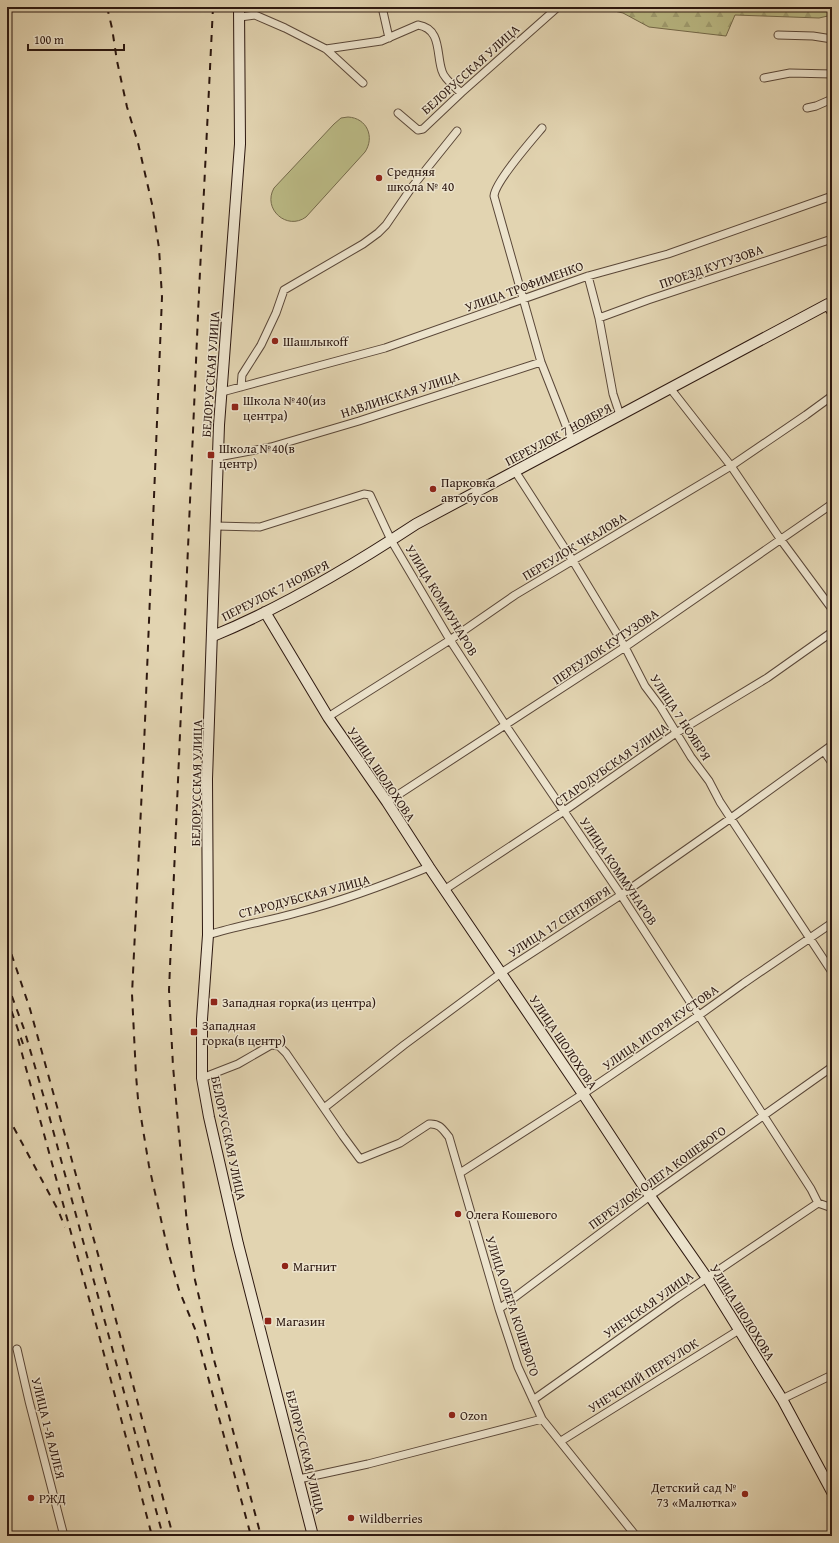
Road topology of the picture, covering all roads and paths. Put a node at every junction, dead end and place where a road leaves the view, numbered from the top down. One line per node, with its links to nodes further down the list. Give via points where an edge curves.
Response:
1 (382, 7): 5 (street)
2 (558, 7): 11 (street, БЕЛОРУССКАЯ УЛИЦА)
3 (239, 12): 7 (street, БЕЛОРУССКАЯ УЛИЦА, via 255,15); 26 (street, БЕЛОРУССКАЯ УЛИЦА, via 240,144)
4 (778, 35): 6 (street)
5 (389, 38): 7 (street); 11 (street, via 418,26 428,28 436,40 442,73)
6 (832, 39)
7 (326, 49): 10 (street, БЕЛОРУССКАЯ УЛИЦА)
8 (832, 74): 9 (street, via 790,73)
9 (764, 78)
10 (363, 83)
11 (461, 93): 14 (street, БЕЛОРУССКАЯ УЛИЦА, via 420,130)
12 (832, 99): 13 (street)
13 (807, 108)
14 (398, 113)
15 (542, 128): 20 (street, via 508,168 494,194)
16 (457, 131): 24 (street, via 378,233 284,290 261,345 242,375)
17 (832, 196): 19 (street, УЛИЦА ТРОФИМЕНКО, via 668,254)
18 (832, 238): 22 (street, ПРОЕЗД КУТУЗОВА)
19 (588, 276): 20 (street, УЛИЦА ТРОФИМЕНКО); 22 (street)
20 (522, 299): 23 (street); 24 (street, УЛИЦА ТРОФИМЕНКО, via 385,348)
21 (831, 306): 25 (street, ПЕРЕУЛОК 7 НОЯБРЯ)
22 (599, 318): 28 (street, via 613,394)
23 (541, 362): 29 (street); 30 (street, НАВЛИНСКАЯ УЛИЦА, via 271,447)
24 (241, 386): 26 (street, УЛИЦА ТРОФИМЕНКО)
25 (670, 388): 28 (street, ПЕРЕУЛОК 7 НОЯБРЯ); 31 (street)
26 (222, 392): 30 (street, БЕЛОРУССКАЯ УЛИЦА)
27 (832, 396): 31 (street, ПЕРЕУЛОК ЧКАЛОВА)
28 (620, 415): 29 (street, ПЕРЕУЛОК 7 НОЯБРЯ)
29 (572, 441): 32 (street, ПЕРЕУЛОК 7 НОЯБРЯ)
30 (218, 457): 34 (street, БЕЛОРУССКАЯ УЛИЦА)
31 (731, 466): 36 (street); 37 (street, ПЕРЕУЛОК ЧКАЛОВА)
32 (515, 471): 35 (street, ПЕРЕУЛОК 7 НОЯБРЯ); 37 (street, УЛИЦА 7 НОЯБРЯ)
33 (832, 504): 36 (street, ПЕРЕУЛОК КУТУЗОВА)
34 (216, 526): 35 (street, УЛИЦА КОММУНАРОВ, via 260,527 367,494 372,497); 41 (street, БЕЛОРУССКАЯ УЛИЦА)
35 (391, 540): 39 (street, ПЕРЕУЛОК 7 НОЯБРЯ, via 368,556); 42 (street, УЛИЦА КОММУНАРОВ)
36 (781, 540): 38 (street); 43 (street, ПЕРЕУЛОК КУТУЗОВА)
37 (573, 561): 42 (street, ПЕРЕУЛОК ЧКАЛОВА, via 515,595); 43 (street, УЛИЦА 7 НОЯБРЯ)
38 (832, 609)
39 (265, 612): 41 (street, ПЕРЕУЛОК 7 НОЯБРЯ); 44 (street, УЛИЦА ШОЛОХОВА)
40 (832, 632): 46 (street, СТАРОДУБСКАЯ УЛИЦА, via 768,678)
41 (213, 636): 57 (street, БЕЛОРУССКАЯ УЛИЦА, via 207,779)
42 (450, 640): 44 (street, ПЕРЕУЛОК ЧКАЛОВА); 45 (street, УЛИЦА КОММУНАРОВ)
43 (625, 647): 45 (street, ПЕРЕУЛОК КУТУЗОВА); 46 (street, УЛИЦА 7 НОЯБРЯ, via 645,686)
44 (328, 717): 50 (street, УЛИЦА ШОЛОХОВА)
45 (506, 726): 50 (street, ПЕРЕУЛОК КУТУЗОВА); 51 (street, УЛИЦА КОММУНАРОВ)
46 (676, 733): 51 (street, СТАРОДУБСКАЯ УЛИЦА); 52 (street, УЛИЦА 7 НОЯБРЯ)
47 (832, 745): 48 (street, УЛИЦА 17 СЕНТЯБРЯ)
48 (824, 751): 49 (street); 52 (street, УЛИЦА 17 СЕНТЯБРЯ)
49 (832, 763)
50 (387, 802): 53 (street, УЛИЦА ШОЛОХОВА)
51 (564, 811): 54 (street, СТАРОДУБСКАЯ УЛИЦА); 55 (street, УЛИЦА КОММУНАРОВ)
52 (731, 818): 55 (street, УЛИЦА 17 СЕНТЯБРЯ); 58 (street, УЛИЦА 7 НОЯБРЯ)
53 (429, 868): 54 (street, УЛИЦА ШОЛОХОВА); 57 (street, СТАРОДУБСКАЯ УЛИЦА, via 349,898)
54 (444, 890): 60 (street, УЛИЦА ШОЛОХОВА)
55 (621, 895): 60 (street, УЛИЦА 17 СЕНТЯБРЯ); 61 (street, УЛИЦА КОММУНАРОВ)
56 (832, 923): 58 (street, УЛИЦА ИГОРЯ КУСТОВА)
57 (208, 936): 63 (street, БЕЛОРУССКАЯ УЛИЦА, via 202,1019)
58 (810, 938): 59 (street, УЛИЦА 7 НОЯБРЯ); 61 (street, УЛИЦА ИГОРЯ КУСТОВА)
59 (832, 972)
60 (502, 973): 64 (street, УЛИЦА ШОЛОХОВА); 65 (street, УЛИЦА 17 СЕНТЯБРЯ)
61 (698, 1016): 64 (street, УЛИЦА ИГОРЯ КУСТОВА); 66 (street, УЛИЦА КОММУНАРОВ)
62 (832, 1067): 66 (street, ПЕРЕУЛОК ОЛЕГА КОШЕВОГО)
63 (202, 1078): 65 (street, УЛИЦА ОЛЕГА КОШЕВОГО, via 238,1064 272,1045 279,1046); 80 (street, БЕЛОРУССКАЯ УЛИЦА, via 238,1244)
64 (583, 1094): 67 (street, УЛИЦА ИГОРЯ КУСТОВА); 68 (street, УЛИЦА ШОЛОХОВА)
65 (324, 1108): 67 (street, УЛИЦА ОЛЕГА КОШЕВОГО, via 360,1159 400,1143 429,1124 440,1126 449,1137)
66 (763, 1115): 68 (street, ПЕРЕУЛОК ОЛЕГА КОШЕВОГО); 69 (street, УЛИЦА КОММУНАРОВ)
67 (460, 1173): 72 (street, УЛИЦА ОЛЕГА КОШЕВОГО)
68 (650, 1196): 71 (street, УЛИЦА ШОЛОХОВА); 72 (street, ПЕРЕУЛОК ОЛЕГА КОШЕВОГО)
69 (818, 1203): 70 (street); 71 (street, УНЕЧСКАЯ УЛИЦА)
70 (832, 1208)
71 (707, 1278): 73 (street, УЛИЦА ШОЛОХОВА); 77 (street, УНЕЧСКАЯ УЛИЦА)
72 (499, 1309): 77 (street, УЛИЦА ОЛЕГА КОШЕВОГО, via 518,1367)
73 (739, 1330): 76 (street, УЛИЦА ШОЛОХОВА); 79 (street, УНЕЧСКИЙ ПЕРЕУЛОК)
74 (17, 1349): 82 (street, УЛИЦА 1-Я АЛЛЕЯ)
75 (832, 1375): 76 (street)
76 (782, 1399): 81 (street, УЛИЦА ШОЛОХОВА)
77 (533, 1400): 78 (street, УЛИЦА ОЛЕГА КОШЕВОГО)
78 (542, 1419): 79 (street, УЛИЦА ОЛЕГА КОШЕВОГО); 80 (street)
79 (561, 1441): 84 (street, УЛИЦА ОЛЕГА КОШЕВОГО)
80 (299, 1479): 83 (street, БЕЛОРУССКАЯ УЛИЦА)
81 (832, 1492)
82 (64, 1536)
83 (313, 1536)
84 (636, 1536)

